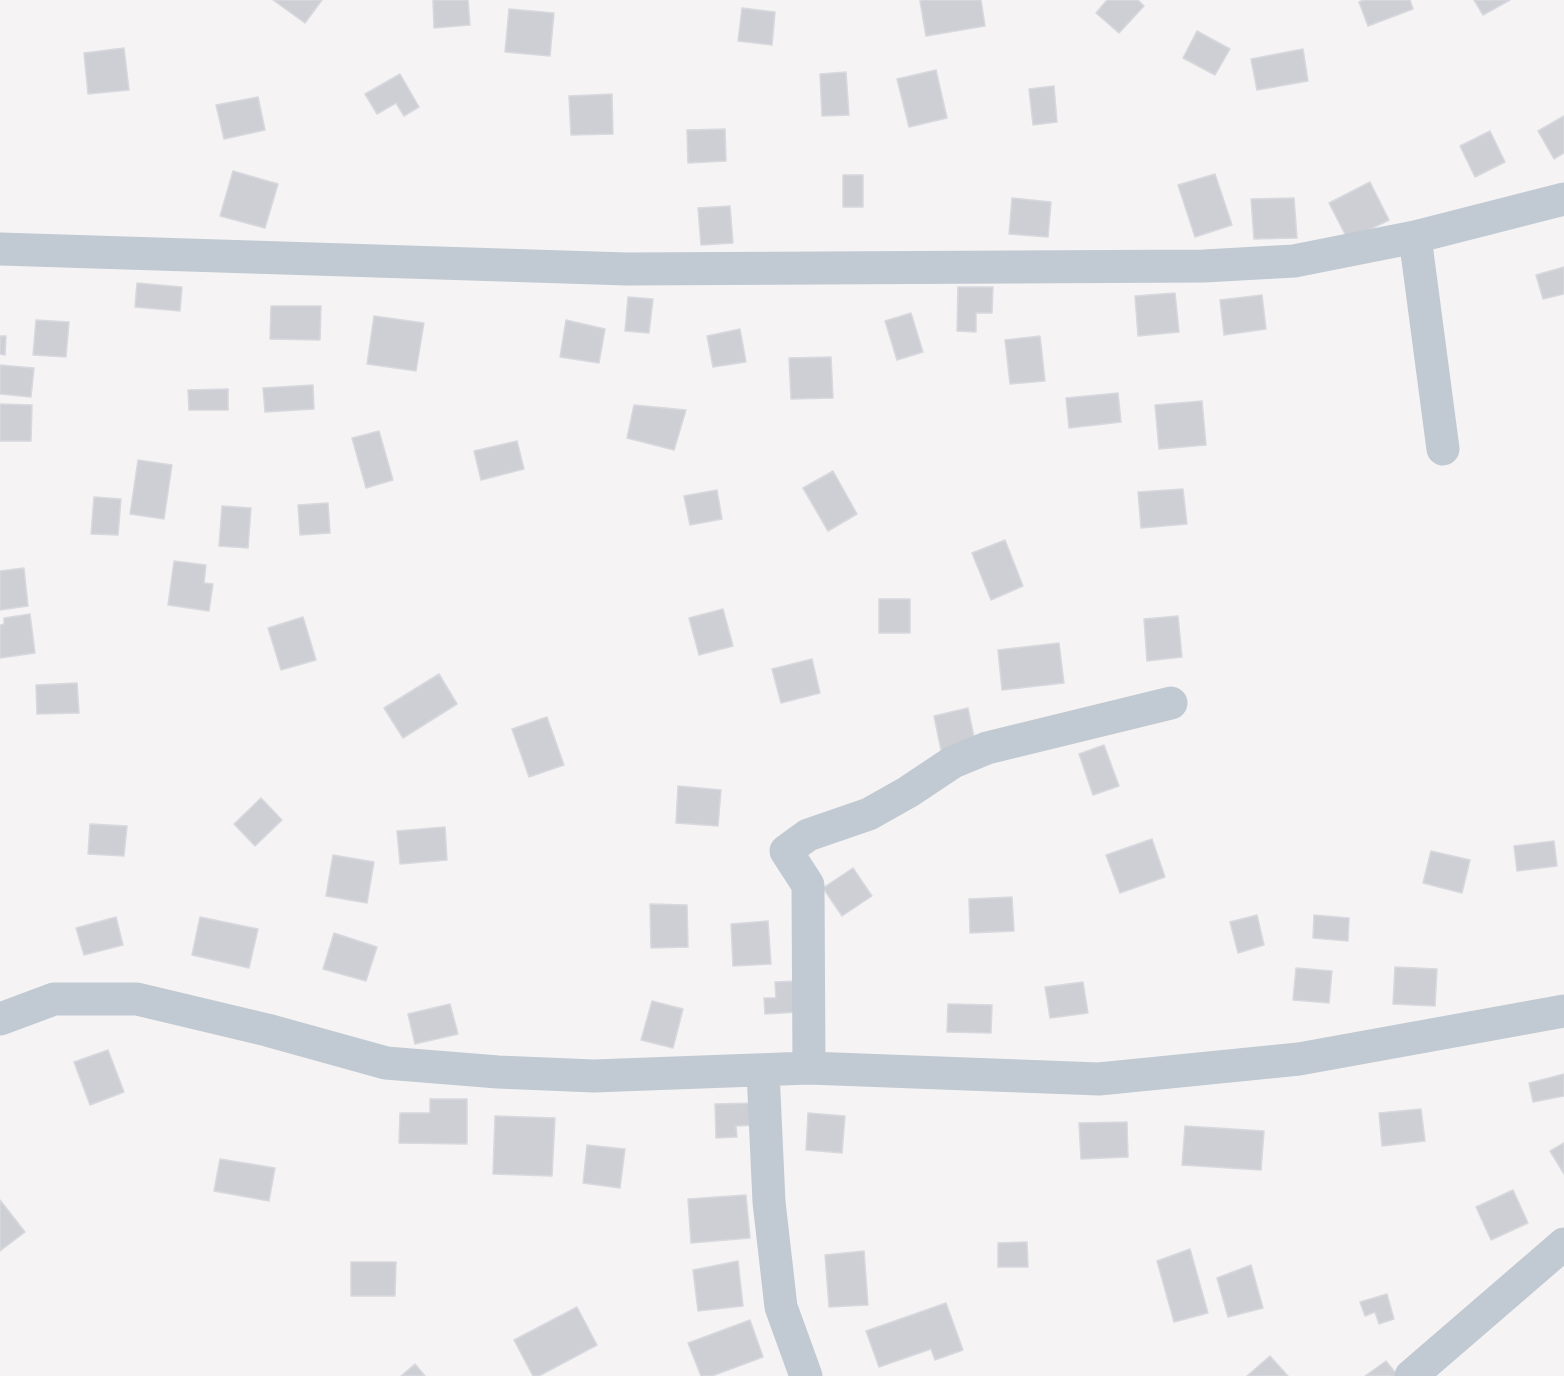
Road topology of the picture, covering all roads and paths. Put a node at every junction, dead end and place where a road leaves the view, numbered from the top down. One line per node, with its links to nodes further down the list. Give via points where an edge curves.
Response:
1 (1564, 199): 2 (street)
2 (1415, 237): 3 (street, via 1294,261 1204,266 627,269); 4 (street)
3 (0, 249)
4 (1443, 449)
5 (1170, 703): 8 (street, via 987,748 953,762 869,814 808,835 786,850 808,885)
6 (1564, 1011): 8 (street, via 1299,1059 1099,1079)
7 (0, 1019): 9 (street, via 54,999 137,999 386,1063 594,1076)
8 (809, 1068): 9 (street)
9 (763, 1071): 11 (street, via 769,1202 781,1307)
10 (1564, 1245): 12 (street)
11 (806, 1376)
12 (1411, 1376)

